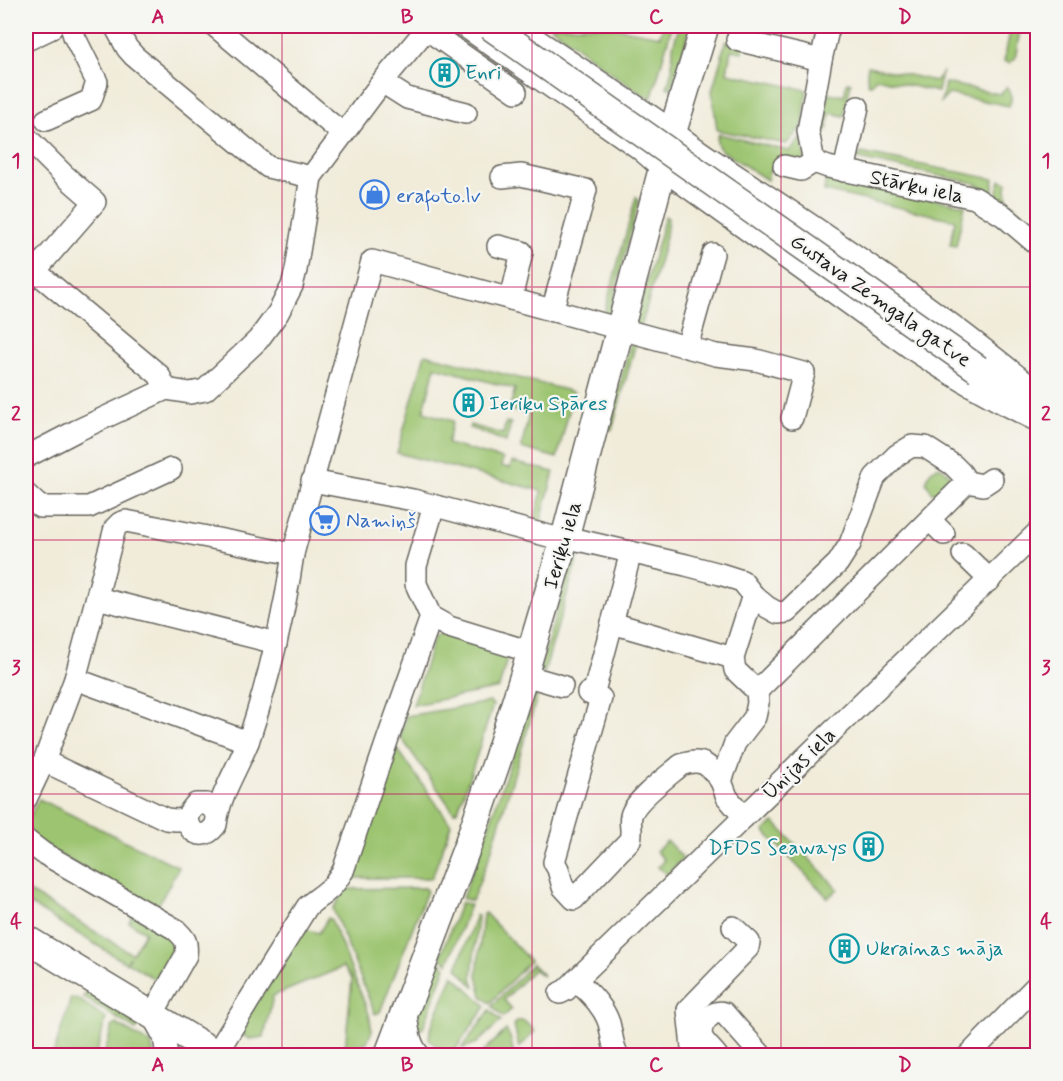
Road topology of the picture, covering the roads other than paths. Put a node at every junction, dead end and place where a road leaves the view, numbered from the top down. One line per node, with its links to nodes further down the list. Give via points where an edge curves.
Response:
1 (49, 26): 11 (main road)
2 (70, 26): 18 (street, via 97,81 91,100)
3 (115, 26): 26 (street, via 134,56 268,167)
4 (215, 26): 20 (street)
5 (464, 26): 24 (street, Gustava Zemgala gatve)
6 (490, 26): 40 (main road, Gustava Zemgala gatve, bridge, via 978,369)
7 (516, 26): 19 (street, Gustava Zemgala gatve)
8 (705, 26): 19 (main road, Ieriķu iela)
9 (829, 26): 13 (street)
10 (427, 27): 14 (street); 15 (street)
11 (26, 37)
12 (737, 40): 13 (street)
13 (821, 60): 22 (street, via 808,131)
14 (381, 82): 17 (street, via 407,98); 20 (street)
15 (516, 92)
16 (858, 106): 25 (street)
17 (466, 113)
18 (46, 120)
19 (673, 132): 24 (main road, Ieriķu iela); 28 (street, Gustava Zemgala gatve)
20 (343, 134): 26 (street)
21 (26, 137): 33 (street, via 95,202)
22 (814, 162): 23 (street, via 801,170); 25 (street, Stārķu iela)
23 (784, 166)
24 (663, 169): 29 (street, Gustava Zemgala gatve); 36 (main road, Ieriķu iela)
25 (844, 171): 30 (street, Stārķu iela, via 975,198)
26 (311, 177): 38 (street, via 296,270 278,313 258,340 205,390 190,393)
27 (502, 177): 35 (street, via 521,175 586,190)
28 (751, 184): 29 (street, via 730,186 723,197); 39 (street, Gustava Zemgala gatve, via 951,325)
29 (730, 218): 42 (street, Gustava Zemgala gatve, via 951,375)
30 (1038, 245)
31 (498, 246): 34 (street, via 522,252)
32 (713, 254): 37 (street)
33 (30, 276): 38 (street, via 159,375)
34 (510, 299): 35 (street); 46 (street, via 372,261)
35 (552, 311): 36 (street)
36 (620, 329): 37 (street); 53 (main road, Ieriķu iela, via 598,431)
37 (687, 347): 41 (street, via 804,373)
38 (166, 389): 43 (street)
39 (1038, 393)
40 (1038, 404)
41 (792, 418)
42 (1038, 421)
43 (26, 457)
44 (171, 469): 49 (street)
45 (992, 479): 47 (street, via 983,485)
46 (312, 482): 50 (street); 55 (street)
47 (967, 482): 58 (street, via 953,465 925,447 912,446 875,477 850,544 838,562 787,612 778,613); 67 (street, via 937,527)
48 (26, 494): 49 (street, via 40,507 89,507)
49 (111, 497): 51 (street)
50 (434, 506): 53 (street); 60 (street, via 416,566 416,584)
51 (122, 522): 55 (street); 59 (street, via 115,528)
52 (1038, 532): 57 (street, Ūnijas iela)
53 (564, 539): 54 (street); 63 (main road, Ieriķu iela)
54 (631, 552): 58 (street, via 731,577 742,581); 61 (street)
55 (293, 554): 62 (street)
56 (963, 554): 57 (street)
57 (990, 580): 72 (street, Ūnijas iela)
58 (753, 595): 64 (street)
59 (97, 598): 62 (street); 65 (street)
60 (431, 616): 63 (street); 79 (street, via 343,871 332,887 307,908)
61 (612, 623): 64 (street); 70 (street, via 591,694 601,698 554,862 563,887 574,899 630,840 630,818 635,806 681,765 709,765)
62 (276, 643): 68 (street)
63 (528, 664): 66 (street); 77 (main road, Ieriķu iela, via 467,847)
64 (730, 668): 67 (street)
65 (75, 679): 68 (street); 69 (street)
66 (562, 686)
67 (757, 691): 70 (street, via 755,717 735,743)
68 (248, 742): 69 (street, via 217,812 216,825 202,834 189,828 187,819 166,819)
69 (44, 761): 71 (street)
70 (721, 781): 72 (street, via 727,797)
71 (26, 799)
72 (744, 817): 83 (street, Ūnijas iela, via 568,986 602,1007)
73 (26, 840): 78 (street, via 184,938 186,955)
74 (733, 927): 84 (street, via 749,942 748,948 688,1010)
75 (26, 939): 78 (main road)
76 (1038, 984): 87 (street)
77 (405, 1007): 81 (main road, Ieriķu iela); 82 (street, via 411,1041)
78 (152, 1015): 79 (main road); 80 (street, via 164,1037)
79 (218, 1055)
80 (166, 1056)
81 (388, 1056)
82 (420, 1056)
83 (618, 1056)
84 (693, 1056)
85 (717, 1056): 86 (street, via 701,1032 703,1024 719,1011)
86 (762, 1056)
87 (968, 1056)

